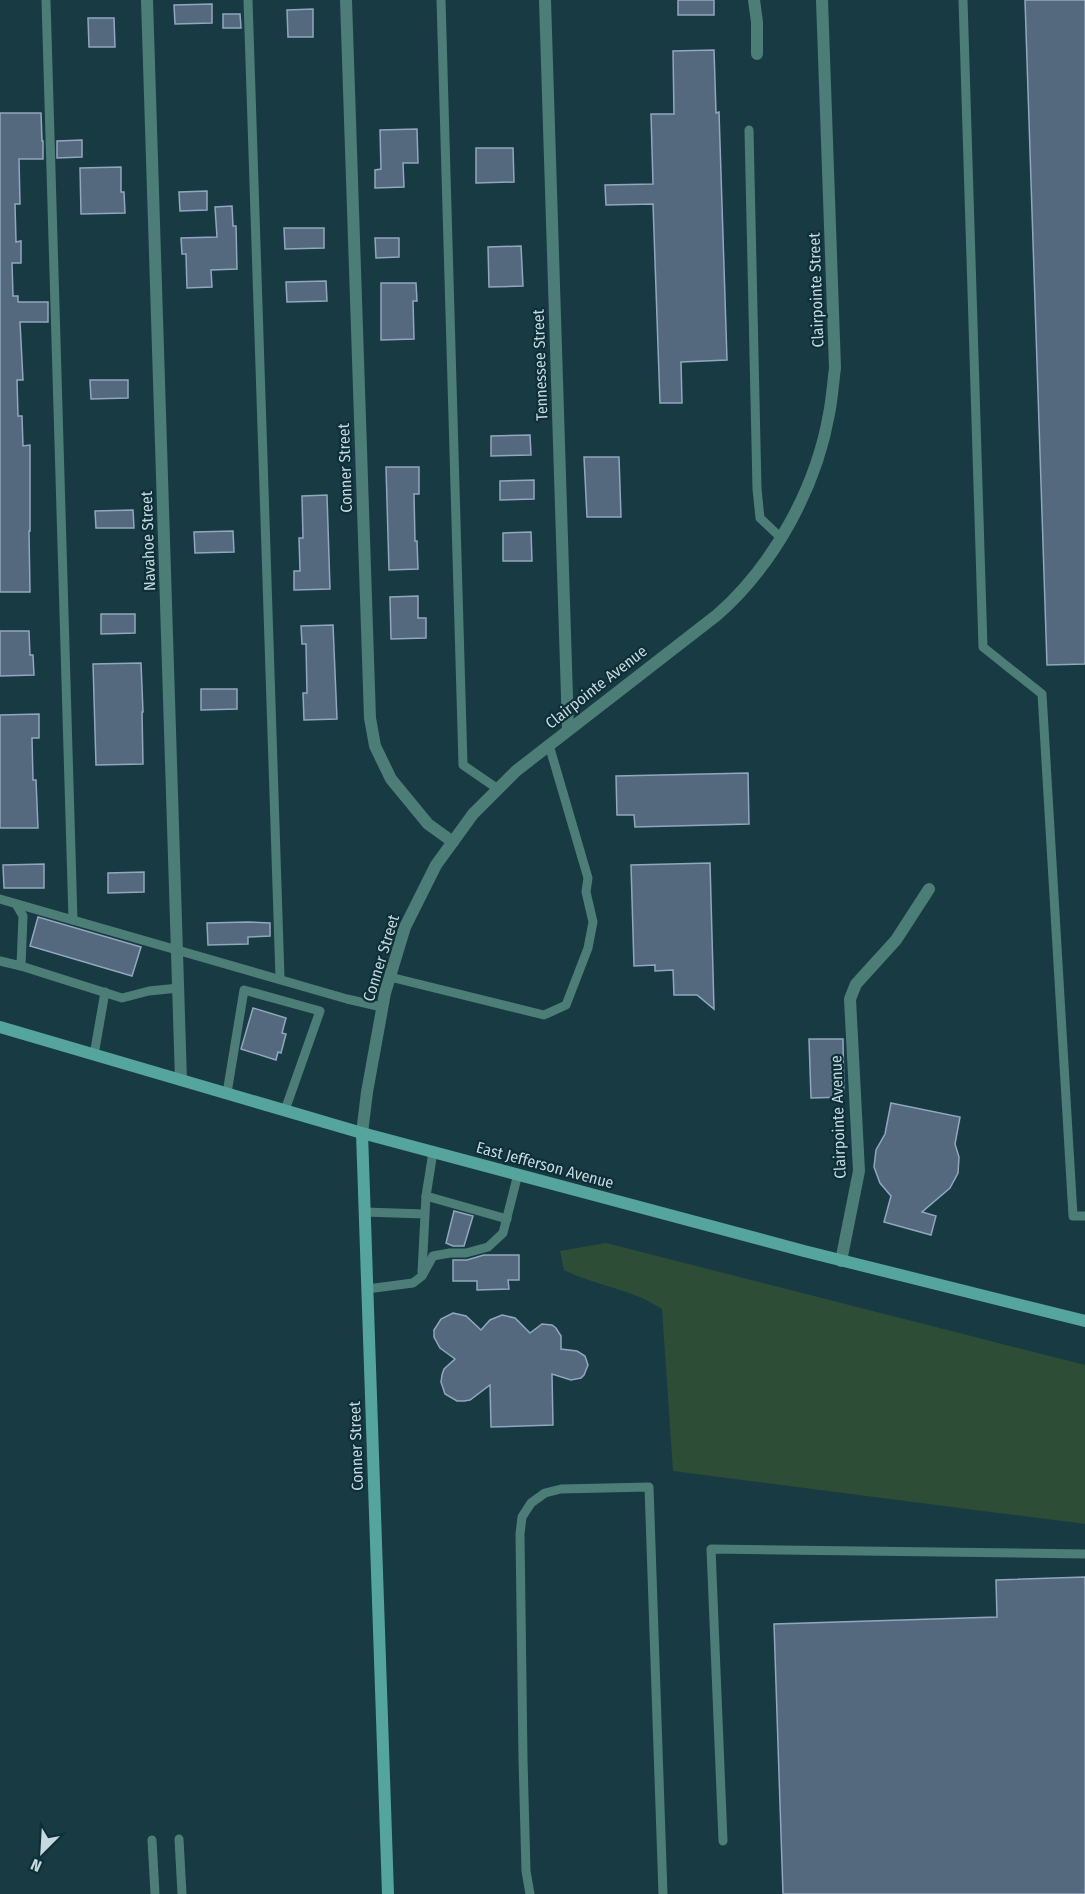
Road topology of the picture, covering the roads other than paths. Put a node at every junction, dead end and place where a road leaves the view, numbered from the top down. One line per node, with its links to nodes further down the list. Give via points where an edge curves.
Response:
1 (46, 0): 21 (lane)
2 (147, 0): 22 (street, Navahoe Street)
3 (248, 0): 26 (lane)
4 (346, 0): 17 (street, Conner Street, via 370,718 375,746 391,779 428,824)
5 (441, 0): 16 (lane, via 463,765)
6 (545, 0): 14 (street, Tennessee Street)
7 (754, 0): 10 (street)
8 (822, 0): 12 (street, Clairpointe Street, via 835,368 829,415 813,473)
9 (963, 0): 41 (lane, via 983,646 1042,694 1074,1216)
10 (758, 54)
11 (749, 130): 12 (lane, via 757,489 760,518)
12 (780, 537): 13 (street, Clairpointe Street)
13 (764, 563): 14 (street, Clairpointe Avenue, via 717,615)
14 (568, 729): 15 (street, Clairpointe Avenue)
15 (549, 745): 16 (street, Clairpointe Avenue); 25 (lane, via 588,878 586,892 593,922 588,948 567,1005 544,1015)
16 (498, 789): 17 (street, Clairpointe Avenue, via 472,814)
17 (453, 842): 25 (street, Conner Street, via 436,865 405,927)
18 (929, 890): 43 (street, Clairpointe Avenue, via 896,940 856,984 850,999 859,1171)
19 (0, 899): 20 (lane)
20 (16, 904): 21 (lane); 24 (lane, via 23,916)
21 (73, 920): 22 (lane)
22 (178, 950): 26 (lane); 27 (street, Navahoe Street)
23 (0, 962): 24 (lane)
24 (21, 966): 28 (lane)
25 (390, 977): 29 (street, Conner Street)
26 (280, 978): 29 (lane)
27 (178, 988): 28 (lane, via 122,998); 32 (street, Navahoe Street)
28 (105, 992): 31 (lane)
29 (382, 1007): 35 (street, Conner Street)
30 (0, 1027): 31 (main road, East Jefferson Avenue)
31 (94, 1055): 32 (main road, East Jefferson Avenue)
32 (181, 1080): 33 (main road, East Jefferson Avenue)
33 (227, 1094): 34 (main road, East Jefferson Avenue); 34 (lane, via 244,990 320,1011)
34 (285, 1110): 35 (main road, East Jefferson Avenue)
35 (362, 1132): 36 (main road, East Jefferson Avenue); 39 (main road, Conner Street)
36 (433, 1152): 37 (main road, East Jefferson Avenue); 38 (lane)
37 (518, 1174): 42 (lane); 43 (main road, East Jefferson Avenue)
38 (426, 1196): 40 (lane); 42 (lane)
39 (365, 1212): 40 (lane); 45 (main road, Conner Street)
40 (424, 1214): 44 (lane)
41 (1085, 1216)
42 (507, 1219): 44 (lane, via 502,1233 488,1247 433,1256)
43 (842, 1261): 46 (main road, East Jefferson Avenue)
44 (422, 1276): 45 (lane, via 412,1283)
45 (367, 1288): 53 (main road, Conner Street)
46 (1085, 1322)
47 (1085, 1554): 50 (lane, via 711,1549)
48 (179, 1839): 52 (lane)
49 (153, 1840): 51 (lane)
50 (723, 1841)
51 (155, 1894)
52 (182, 1894)
53 (388, 1894)
54 (530, 1894): 55 (lane, via 523,1759 519,1534 522,1517 544,1493 561,1489 649,1487)
55 (663, 1894)

